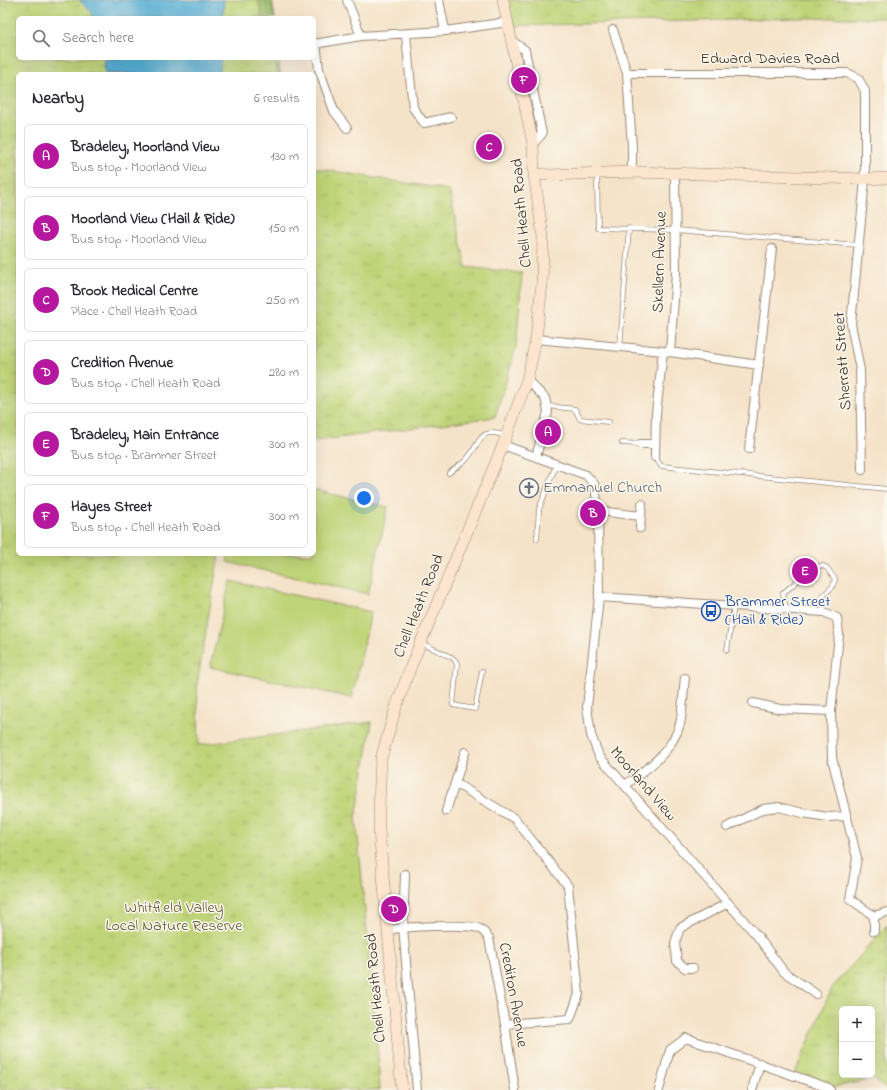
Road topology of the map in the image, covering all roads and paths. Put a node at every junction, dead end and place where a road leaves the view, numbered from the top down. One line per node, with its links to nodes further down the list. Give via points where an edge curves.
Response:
1 (347, 0): 8 (street)
2 (439, 0): 6 (street)
3 (503, 0): 4 (street, Chell Heath Road)
4 (508, 22): 6 (street); 16 (street, Chell Heath Road, via 533,144)
5 (613, 30): 11 (street)
6 (445, 31): 7 (street)
7 (406, 35): 8 (street); 12 (street, via 414,108 424,123)
8 (361, 36): 9 (street)
9 (316, 43)
10 (316, 50): 13 (street, via 319,69 334,111)
11 (626, 73): 14 (street); 19 (street, Edward Davies Road, via 847,73 858,78 865,91)
12 (451, 117)
13 (346, 128)
14 (632, 172): 15 (street); 17 (street)
15 (675, 173): 19 (street); 21 (street, Skellern Avenue)
16 (534, 174): 17 (street); 24 (street, Chell Heath Road, via 543,237 542,284)
17 (597, 174): 20 (lane, via 598,228)
18 (887, 178): 19 (street)
19 (865, 179): 22 (street, Sherratt Street)
20 (629, 228): 21 (lane); 25 (lane)
21 (676, 230): 22 (lane); 26 (street, Skellern Avenue, via 676,273)
22 (859, 244): 39 (street, Sherratt Street, via 851,324 860,370)
23 (772, 249): 27 (street)
24 (536, 339): 25 (street); 28 (street, Chell Heath Road)
25 (620, 347): 26 (street)
26 (666, 352): 27 (street); 34 (street, Skellern Avenue, via 656,414)
27 (759, 365): 35 (street)
28 (527, 380): 29 (street, via 545,398); 31 (street, Chell Heath Road)
29 (547, 406): 30 (lane, via 575,409 580,419); 36 (street, via 548,412)
30 (609, 422)
31 (505, 440): 36 (street, Moorland View); 40 (lane, via 497,433 489,432 482,437 465,461); 51 (street, Chell Heath Road)
32 (622, 443): 33 (lane)
33 (640, 444): 34 (street)
34 (655, 444): 37 (street, Skellern Avenue)
35 (749, 448)
36 (536, 457): 38 (street, Moorland View)
37 (655, 457): 41 (lane, via 661,466)
38 (556, 465): 43 (street, Moorland View, via 586,475 595,485); 46 (lane, via 540,510)
39 (862, 470)
40 (450, 473)
41 (887, 489)
42 (642, 504): 44 (street)
43 (598, 511): 44 (street); 47 (street, Moorland View)
44 (641, 516): 45 (street)
45 (640, 528)
46 (537, 539)
47 (598, 597): 48 (street); 59 (street, Moorland View, via 587,707 590,735 599,756)
48 (734, 605): 49 (street); 52 (lane)
49 (786, 609): 50 (street); 50 (lane, via 783,593 816,566 823,566 835,579 833,586 822,597)
50 (824, 612): 56 (street, via 837,618 839,635)
51 (420, 643): 53 (lane, via 451,657 458,664 453,705 475,709); 68 (street, Chell Heath Road, via 396,707 382,759 379,830)
52 (728, 650)
53 (482, 671)
54 (684, 678): 59 (street, via 680,724 671,744 653,764)
55 (753, 703): 56 (street, via 780,709)
56 (831, 711): 61 (street, via 832,758)
57 (465, 752): 58 (street)
58 (455, 783): 60 (street); 72 (street, via 515,819 568,886 579,994 570,1019)
59 (625, 785): 64 (street, Moorland View)
60 (446, 811)
61 (847, 816): 62 (street, via 803,813 779,807 763,809); 66 (street, via 857,858 850,899)
62 (727, 827)
63 (405, 874): 67 (street, Chell Heath Road)
64 (728, 903): 70 (street, via 680,928 674,943 678,961 685,968); 71 (street, Moorland View, via 784,972)
65 (887, 912): 66 (street)
66 (874, 916): 69 (street)
67 (403, 927): 68 (street, Crediton Avenue); 72 (street, Crediton Avenue, via 470,926 481,929 489,938); 75 (street, Chell Heath Road)
68 (387, 930): 74 (street, Chell Heath Road)
69 (874, 931)
70 (693, 968)
71 (816, 994)
72 (505, 1024): 76 (street, Crediton Avenue)
73 (760, 1063): 77 (street, via 686,1038 670,1050); 78 (street); 79 (street)
74 (402, 1090)
75 (417, 1090)
76 (515, 1090)
77 (659, 1090)
78 (752, 1090)
79 (830, 1090)

